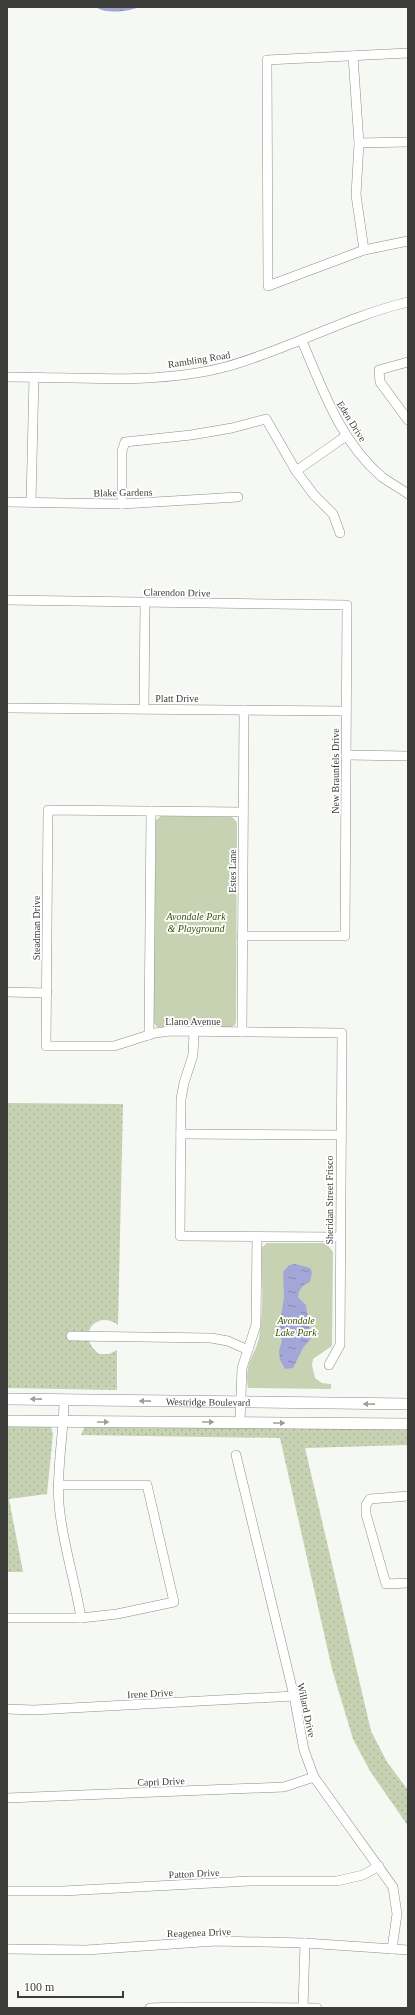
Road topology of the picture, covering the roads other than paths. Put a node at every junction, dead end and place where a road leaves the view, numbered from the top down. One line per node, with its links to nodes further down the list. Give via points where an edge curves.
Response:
1 (408, 53): 2 (street)
2 (353, 56): 4 (street); 6 (street, via 267,60 268,286)
3 (408, 142): 4 (street)
4 (359, 143): 6 (street, via 356,195)
5 (408, 241): 6 (street)
6 (364, 250)
7 (408, 302): 8 (street, Rambling Road, via 360,316)
8 (302, 340): 11 (street, Rambling Road, via 257,358 223,368 188,374 130,378); 13 (street, Eden Drive, via 329,405)
9 (408, 362): 12 (street, via 379,370 380,382)
10 (7, 377): 11 (street, Rambling Road)
11 (34, 377): 18 (street)
12 (408, 420)
13 (346, 436): 14 (street); 15 (street, Eden Drive, via 383,477)
14 (296, 471): 19 (street, via 266,419 191,435 125,442 122,451); 20 (street, via 314,495 333,514)
15 (408, 494)
16 (238, 497): 19 (street, Blake Gardens)
17 (7, 502): 18 (street, Blake Gardens)
18 (31, 502): 19 (street, Blake Gardens)
19 (122, 504)
20 (340, 533)
21 (7, 600): 22 (street, Clarendon Drive)
22 (145, 602): 23 (street, Clarendon Drive); 25 (street)
23 (347, 605): 27 (street, New Braunfels Drive)
24 (7, 708): 25 (street, Platt Drive)
25 (144, 709): 26 (street, Platt Drive)
26 (244, 710): 27 (street, Platt Drive); 31 (street, Estes Lane)
27 (346, 710): 28 (street, New Braunfels Drive)
28 (346, 755): 29 (street); 32 (street, New Braunfels Drive, via 345,936)
29 (408, 756)
30 (150, 811): 31 (street); 34 (street, Steadman Drive, via 48,810); 38 (street)
31 (244, 812): 32 (street, Estes Lane)
32 (242, 936): 36 (street, Estes Lane)
33 (7, 992): 34 (street)
34 (47, 993): 39 (street, Steadman Drive)
35 (194, 1032): 36 (street, Llano Avenue); 38 (street, Llano Avenue); 40 (street, via 193,1055 182,1092)
36 (242, 1032): 37 (street, Llano Avenue)
37 (342, 1033): 41 (street, Sheridan Street Frisco)
38 (149, 1035): 39 (street, Llano Avenue, via 124,1044 109,1046)
39 (46, 1046)
40 (181, 1134): 41 (street); 42 (street, via 180,1236)
41 (341, 1135): 43 (street, Sheridan Street Frisco)
42 (257, 1237): 43 (street); 45 (street, via 256,1325)
43 (340, 1237): 46 (street, Sheridan Street Frisco, via 340,1345)
44 (71, 1336): 45 (street, via 211,1338 228,1341)
45 (248, 1350): 49 (street, via 242,1368)
46 (330, 1365)
47 (7, 1399): 48 (main road, Westridge Boulevard, one-way to 47)
48 (64, 1400): 49 (main road, Westridge Boulevard, one-way to 48); 52 (street)
49 (240, 1402): 50 (main road, Westridge Boulevard, one-way to 49); 53 (street)
50 (408, 1404)
51 (7, 1421): 52 (main road, Westridge Boulevard)
52 (64, 1421): 53 (main road, Westridge Boulevard, one-way to 53); 56 (street)
53 (240, 1423): 54 (main road, Westridge Boulevard, one-way to 54)
54 (408, 1424)
55 (236, 1455): 61 (street, Willard Drive)
56 (58, 1484): 60 (street, via 61,1524); 60 (street, via 147,1485 174,1602 117,1614)
57 (408, 1496): 58 (street, via 370,1498 366,1505 366,1514 386,1584)
58 (408, 1583)
59 (7, 1618): 60 (street)
60 (81, 1618)
61 (294, 1696): 62 (street, Irene Drive, via 34,1710); 63 (street, Willard Drive, via 304,1750)
62 (7, 1709)
63 (314, 1777): 64 (street, Capri Drive, via 284,1787); 65 (street, Willard Drive)
64 (7, 1798)
65 (379, 1866): 66 (street, Patton Drive, via 363,1875 337,1882 249,1881 63,1891); 69 (street, Willard Drive, via 393,1887 397,1914)
66 (7, 1891)
67 (305, 1943): 68 (street, Reagenea Drive, via 216,1942 86,1950); 69 (street, Reagenea Drive); 71 (street)
68 (7, 1949)
69 (392, 1949): 70 (street)
70 (408, 1950)
71 (303, 2007): 72 (street); 73 (street)
72 (150, 2008)
73 (317, 2008)

